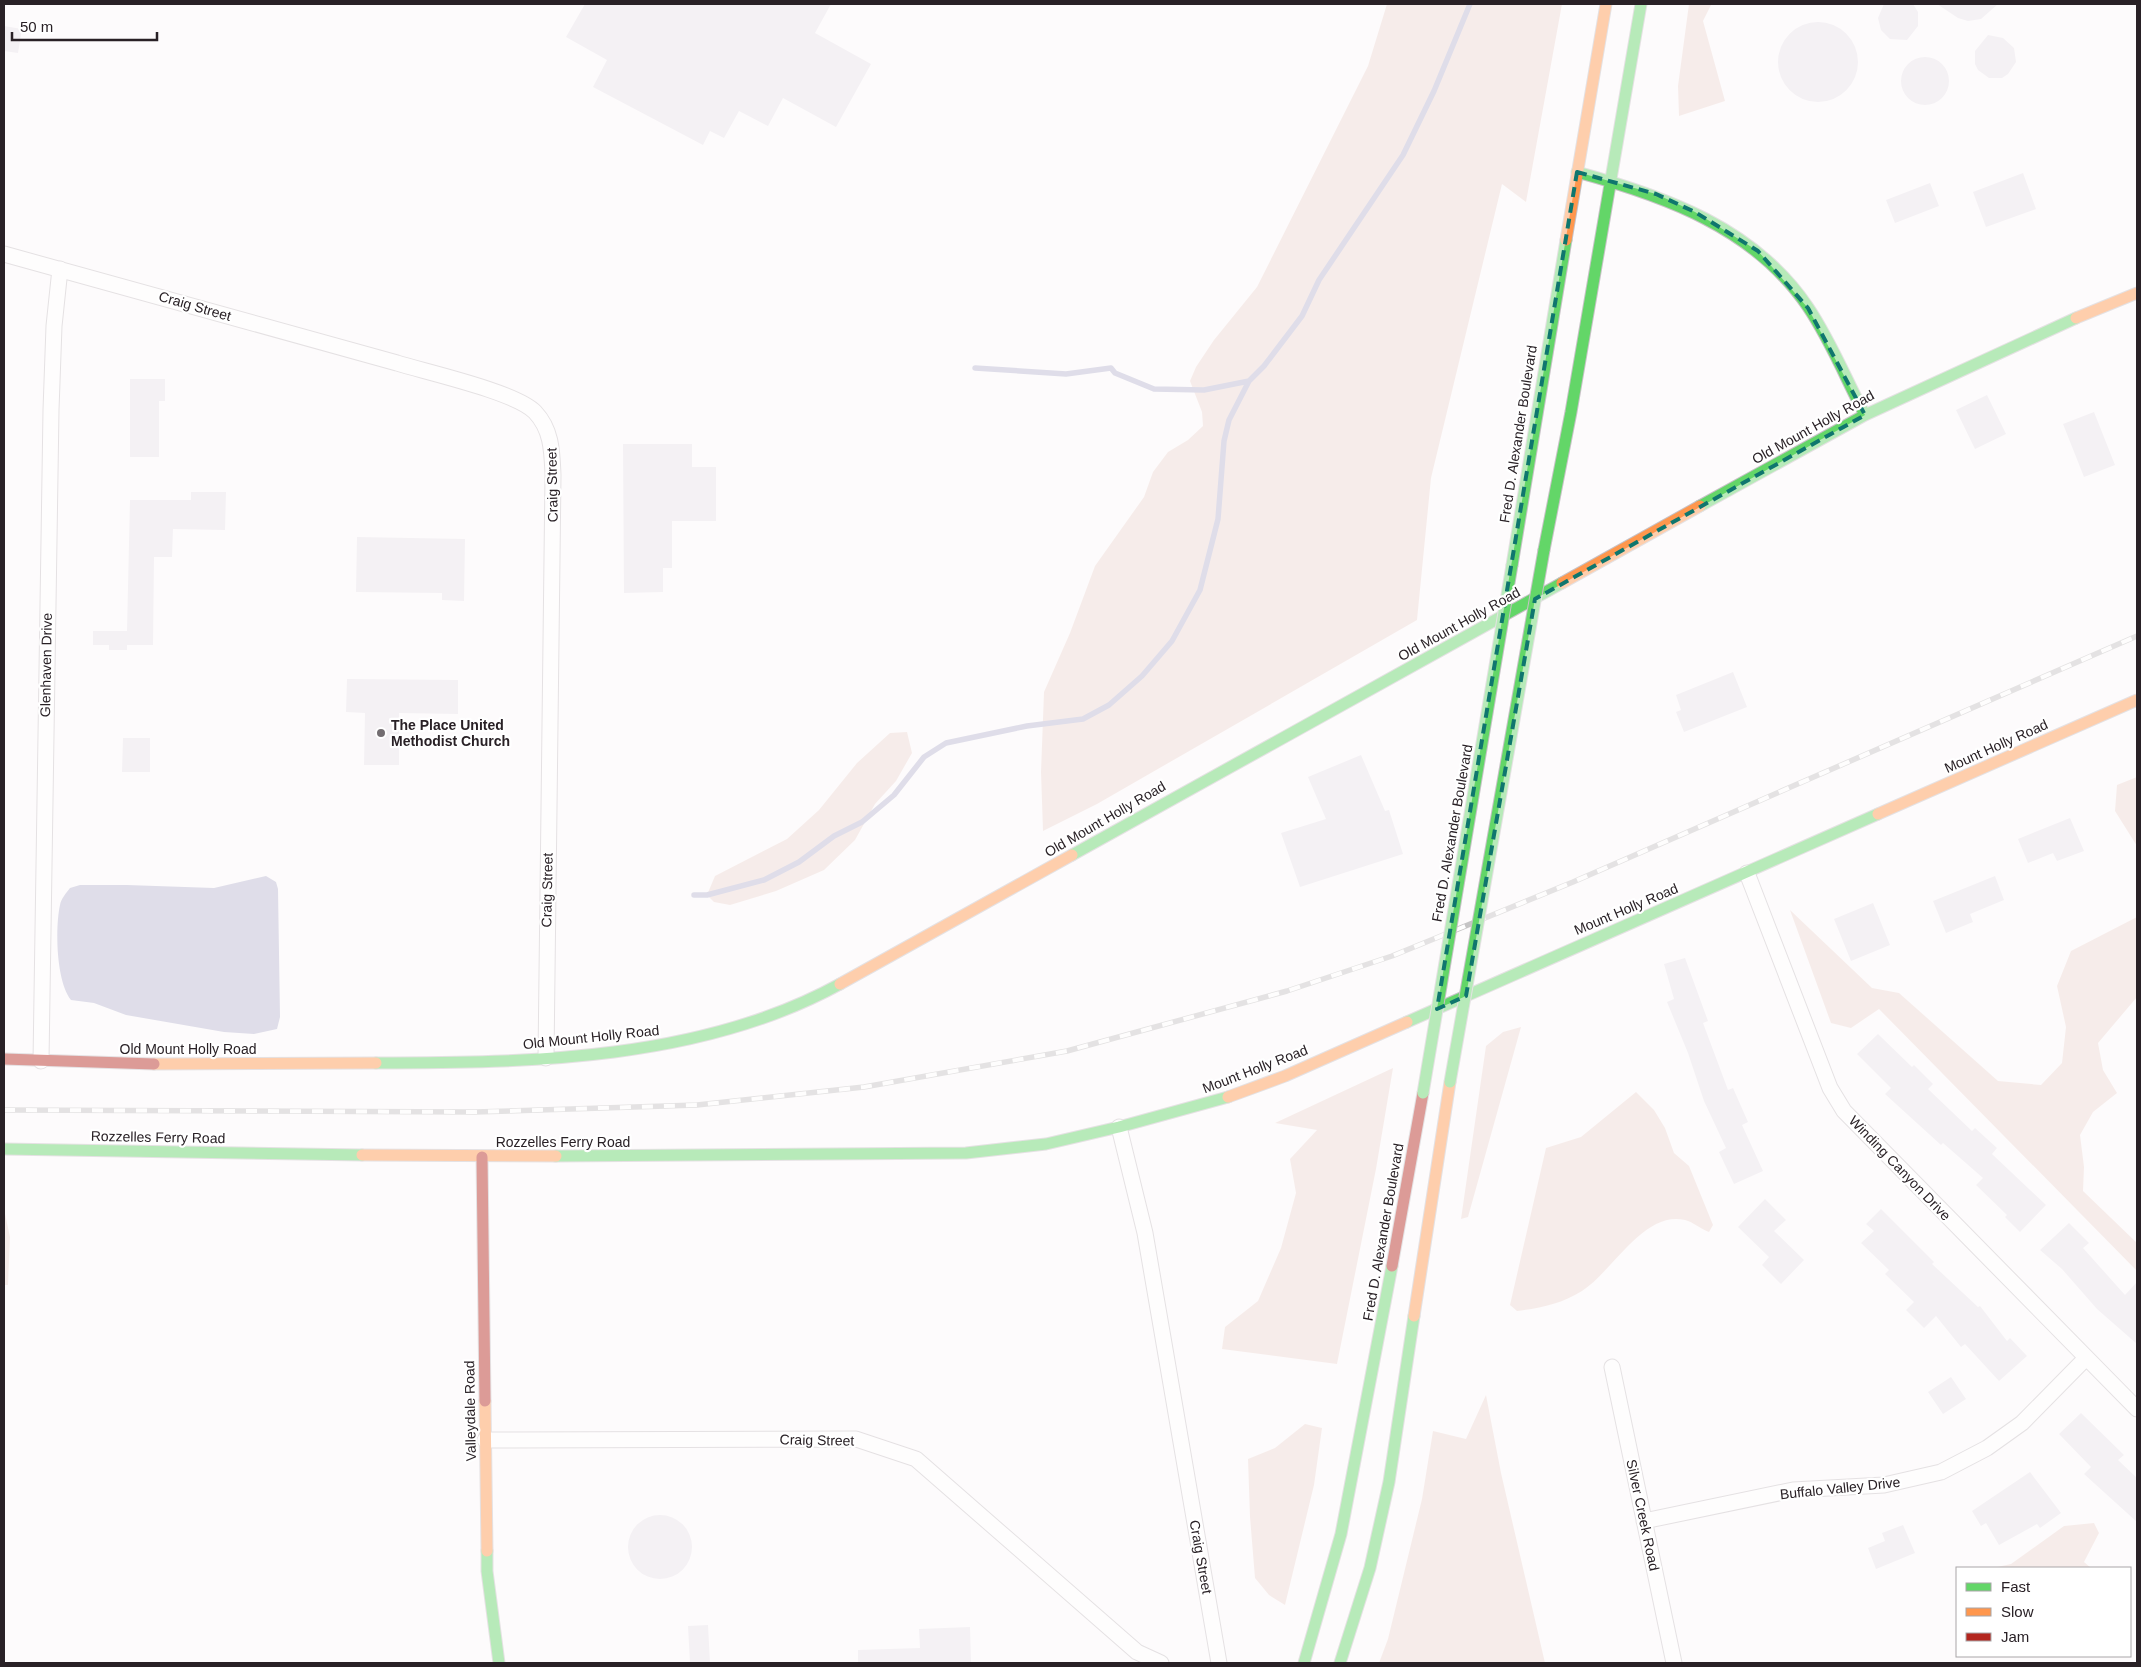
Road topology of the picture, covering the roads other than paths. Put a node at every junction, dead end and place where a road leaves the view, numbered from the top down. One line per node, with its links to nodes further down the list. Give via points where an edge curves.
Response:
1 (1606, 4): 3 (street, Fred D. Alexander Boulevard)
2 (1641, 4): 4 (street)
3 (1578, 172): 4 (street); 25 (street, Fred D. Alexander Boulevard, bridge, via 1423,1093 1364,1419 1341,1534)
4 (1612, 180): 8 (street, via 1656,194 1695,212 1740,238 1776,267 1808,308); 26 (street, bridge, via 1450,1082 1389,1482 1370,1568)
5 (4, 254): 6 (street, Craig Street)
6 (60, 270): 11 (street, Craig Street, via 130,287 519,401 534,411 545,426 552,443 553,475); 13 (street, Glenhaven Drive, via 54,326 51,420)
7 (2137, 293): 8 (street, Old Mount Holly Road, via 2054,327)
8 (1865, 415): 11 (street, Old Mount Holly Road, via 836,986 751,1022 691,1039 631,1050)
9 (2137, 700): 10 (street, Mount Holly Road)
10 (1747, 873): 14 (street, Mount Holly Road, via 1285,1076 1214,1102); 17 (street, Winding Canyon Drive, via 1830,1088 1844,1111)
11 (546, 1058): 13 (street, Old Mount Holly Road, via 473,1063 114,1064)
12 (4, 1059): 13 (street, Old Mount Holly Road)
13 (41, 1061)
14 (1119, 1128): 16 (street, Rozzelles Ferry Road, via 1046,1144 966,1153); 24 (street, Craig Street, via 1145,1234)
15 (4, 1149): 16 (street, Rozzelles Ferry Road)
16 (482, 1157): 20 (street, Valleydale Road)
17 (2086, 1358): 19 (street, Winding Canyon Drive); 21 (street, Buffalo Valley Drive, via 2022,1423 1987,1448 1941,1472 1884,1485 1793,1490)
18 (1612, 1367): 21 (street, Silver Creek Road)
19 (2137, 1409)
20 (484, 1440): 22 (street, Valleydale Road, via 487,1571); 23 (street, Craig Street, via 856,1439 916,1459 1137,1652)
21 (1644, 1521): 27 (street, Silver Creek Road)
22 (499, 1663)
23 (1161, 1663)
24 (1219, 1663)
25 (1304, 1663)
26 (1340, 1663)
27 (1674, 1663)

